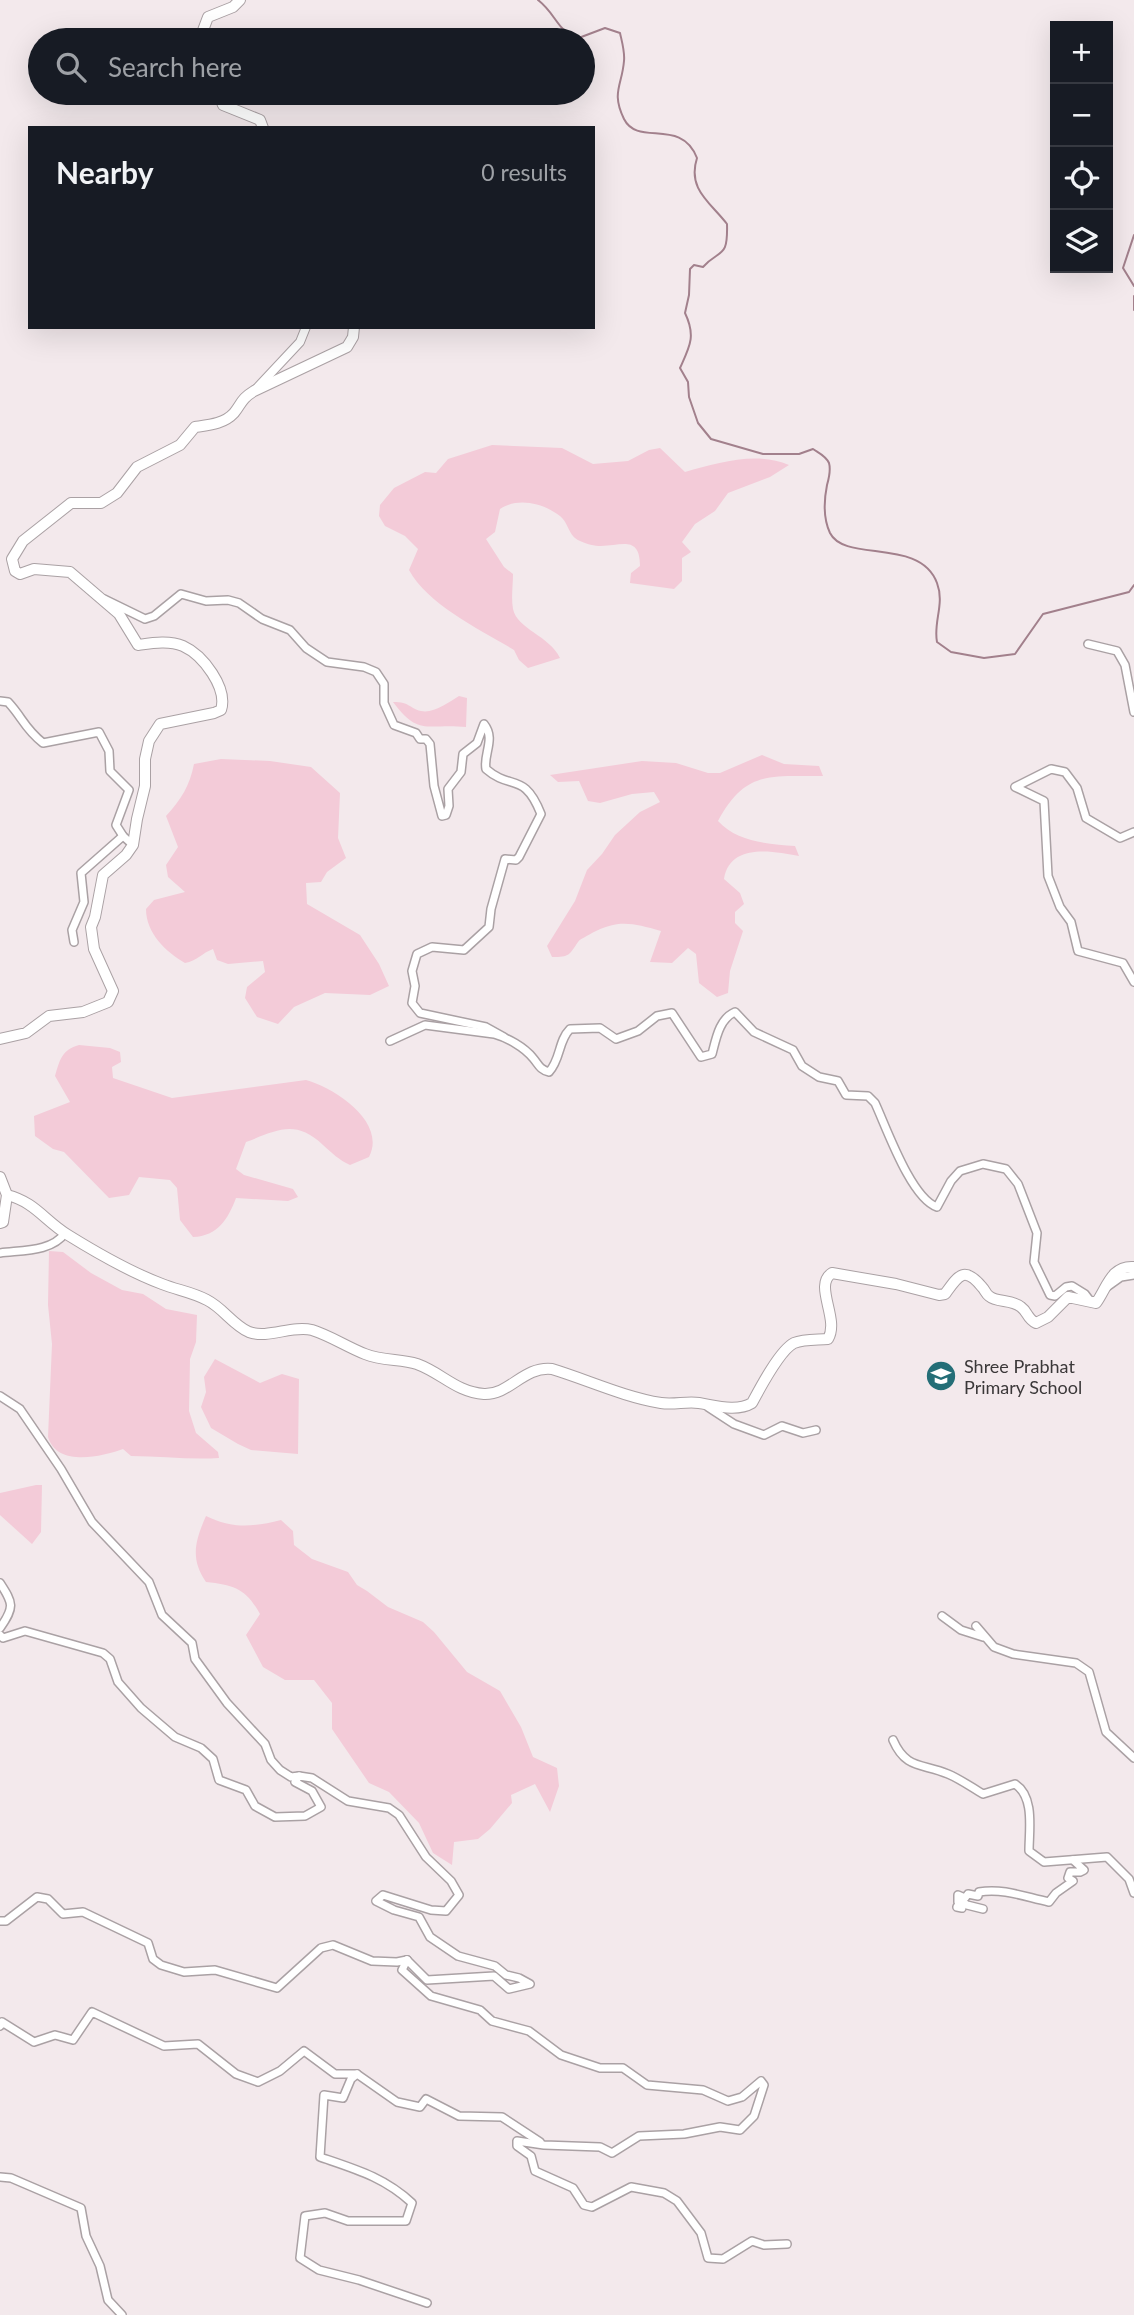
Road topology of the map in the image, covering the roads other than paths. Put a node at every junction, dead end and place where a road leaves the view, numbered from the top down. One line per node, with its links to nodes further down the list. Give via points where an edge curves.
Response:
1 (240, 0): 2 (main road, via 208,17)
2 (204, 28)
3 (223, 105): 4 (main road, via 260,120)
4 (262, 126)
5 (305, 329): 7 (street, via 300,342)
6 (354, 329): 7 (main road, via 347,348)
7 (254, 391): 8 (main road, via 233,414 215,425 195,427 180,445 137,467 117,492 101,503 71,503 23,541 14,554 15,571 20,575 34,569 70,572)
8 (100, 597): 14 (main road, via 119,614 138,645 161,642 183,646 200,659 216,680 223,702 221,710 214,713 160,724 149,741); 17 (street, via 145,619 181,594 206,601 228,600 290,630 327,662 376,672 384,684 384,703 394,725 430,744 442,816 449,806 448,789 461,772 463,754 477,743 484,724 490,744 484,759 486,769 523,786 541,814 519,857 505,859 489,927 464,950 432,947 418,954 412,971 412,1003 420,1013 486,1027)
9 (1088, 644): 11 (street, via 1117,651 1125,664)
10 (0, 701): 13 (street, via 8,702 23,725 43,743 99,733 109,751 110,771 129,790 116,825)
11 (1134, 712)
12 (1134, 832): 16 (street, via 1120,838 1086,818 1077,788 1065,772 1051,769 1015,788 1044,801 1048,876 1071,922 1078,951 1123,963)
13 (123, 836): 14 (street); 15 (street, via 81,873 84,902 72,930)
14 (133, 845): 18 (main road, via 103,875 91,927 94,949 113,991 108,1002 83,1012 49,1017 26,1033)
15 (74, 942)
16 (1134, 982)
17 (504, 1037): 19 (street, via 425,1025); 28 (street, via 549,1072 570,1029 600,1028 616,1039 638,1031 657,1016 672,1013 701,1057 712,1054 719,1030 735,1012 754,1032 793,1049 802,1066 819,1077 838,1081 846,1095 868,1096 912,1182 929,1204 937,1207 960,1171 983,1164 1006,1169 1018,1184 1037,1233 1034,1262 1050,1295 1072,1286)
18 (0, 1039)
19 (390, 1041)
20 (0, 1177): 21 (main road)
21 (7, 1195): 22 (main road); 23 (main road, via 23,1198)
22 (0, 1223)
23 (65, 1233): 24 (street, via 47,1247); 30 (main road, via 163,1285 210,1301 248,1331 314,1331 365,1354 416,1364 461,1390 493,1393 541,1367 664,1404)
24 (0, 1254)
25 (1134, 1267): 27 (main road, via 1120,1270)
26 (1134, 1275): 27 (street, via 1121,1277)
27 (1103, 1289): 28 (main road, via 1096,1303)
28 (1091, 1303): 30 (main road, via 1068,1297 1036,1323 1022,1307 989,1297 971,1276 958,1276 945,1294 939,1295 832,1273 824,1283 832,1321 828,1339 791,1345 745,1407)
29 (0, 1396): 40 (street, via 20,1409 92,1522 149,1582 162,1615 192,1643 195,1659 265,1744 271,1760 291,1777)
30 (704, 1405): 31 (street, via 734,1424 764,1435 782,1426 803,1433)
31 (816, 1430)
32 (0, 1583): 35 (street, via 12,1603)
33 (942, 1616): 37 (street, via 961,1630)
34 (976, 1626): 37 (street)
35 (0, 1628)
36 (0, 1634): 40 (street, via 4,1638 25,1631 103,1653 118,1682 141,1708 175,1737 201,1748 213,1759 219,1780 246,1790 263,1812 275,1817 305,1816 321,1807 312,1791 295,1782)
37 (984, 1637): 39 (street, via 993,1647 1013,1654 1076,1663 1088,1672 1106,1732)
38 (892, 1740): 41 (street, via 903,1757 946,1773 982,1794 1016,1784 1028,1802 1029,1851 1044,1862)
39 (1134, 1758)
40 (299, 1776): 45 (street, via 348,1801 389,1808 399,1815 458,1895 446,1911 383,1895 376,1902 419,1917 430,1937 457,1956 495,1966 506,1976 530,1984 509,1989 494,1976 428,1980)
41 (1073, 1860): 42 (street, via 1107,1857 1129,1879); 43 (street, via 1084,1870 1070,1872 1068,1878 1073,1881 1049,1902 1007,1891 979,1892 965,1898 958,1895 958,1902)
42 (1134, 1893)
43 (984, 1909)
44 (0, 1921): 45 (street, via 37,1897 48,1899 63,1914 83,1912 148,1943 153,1959 161,1965 184,1972 215,1970 277,1988 321,1948 334,1945 372,1961)
45 (407, 1960): 48 (street, via 402,1970 431,1996 530,2031 561,2055 600,2067 623,2068 647,2085 704,2090 728,2101 742,2097 761,2081 764,2085 754,2116 740,2130 720,2127 639,2136 612,2153 600,2147)
46 (0, 2026): 47 (street, via 2,2022 34,2042 55,2035 74,2040 93,2012 164,2046 198,2044 236,2074 258,2082 304,2051 335,2074)
47 (357, 2074): 48 (street, via 397,2102 419,2107 426,2099 459,2116 502,2117); 51 (street, via 343,2098 324,2095 320,2157 395,2187 412,2203 406,2221 348,2221 326,2213 305,2216 300,2258 319,2270)
48 (544, 2145): 50 (street, via 517,2141 531,2156 535,2171 573,2188 584,2205 592,2207 631,2187 664,2193 677,2201 701,2233 708,2258 723,2259 752,2241)
49 (0, 2177): 52 (street, via 81,2208 108,2300)
50 (787, 2244)
51 (427, 2303)
52 (122, 2315)

